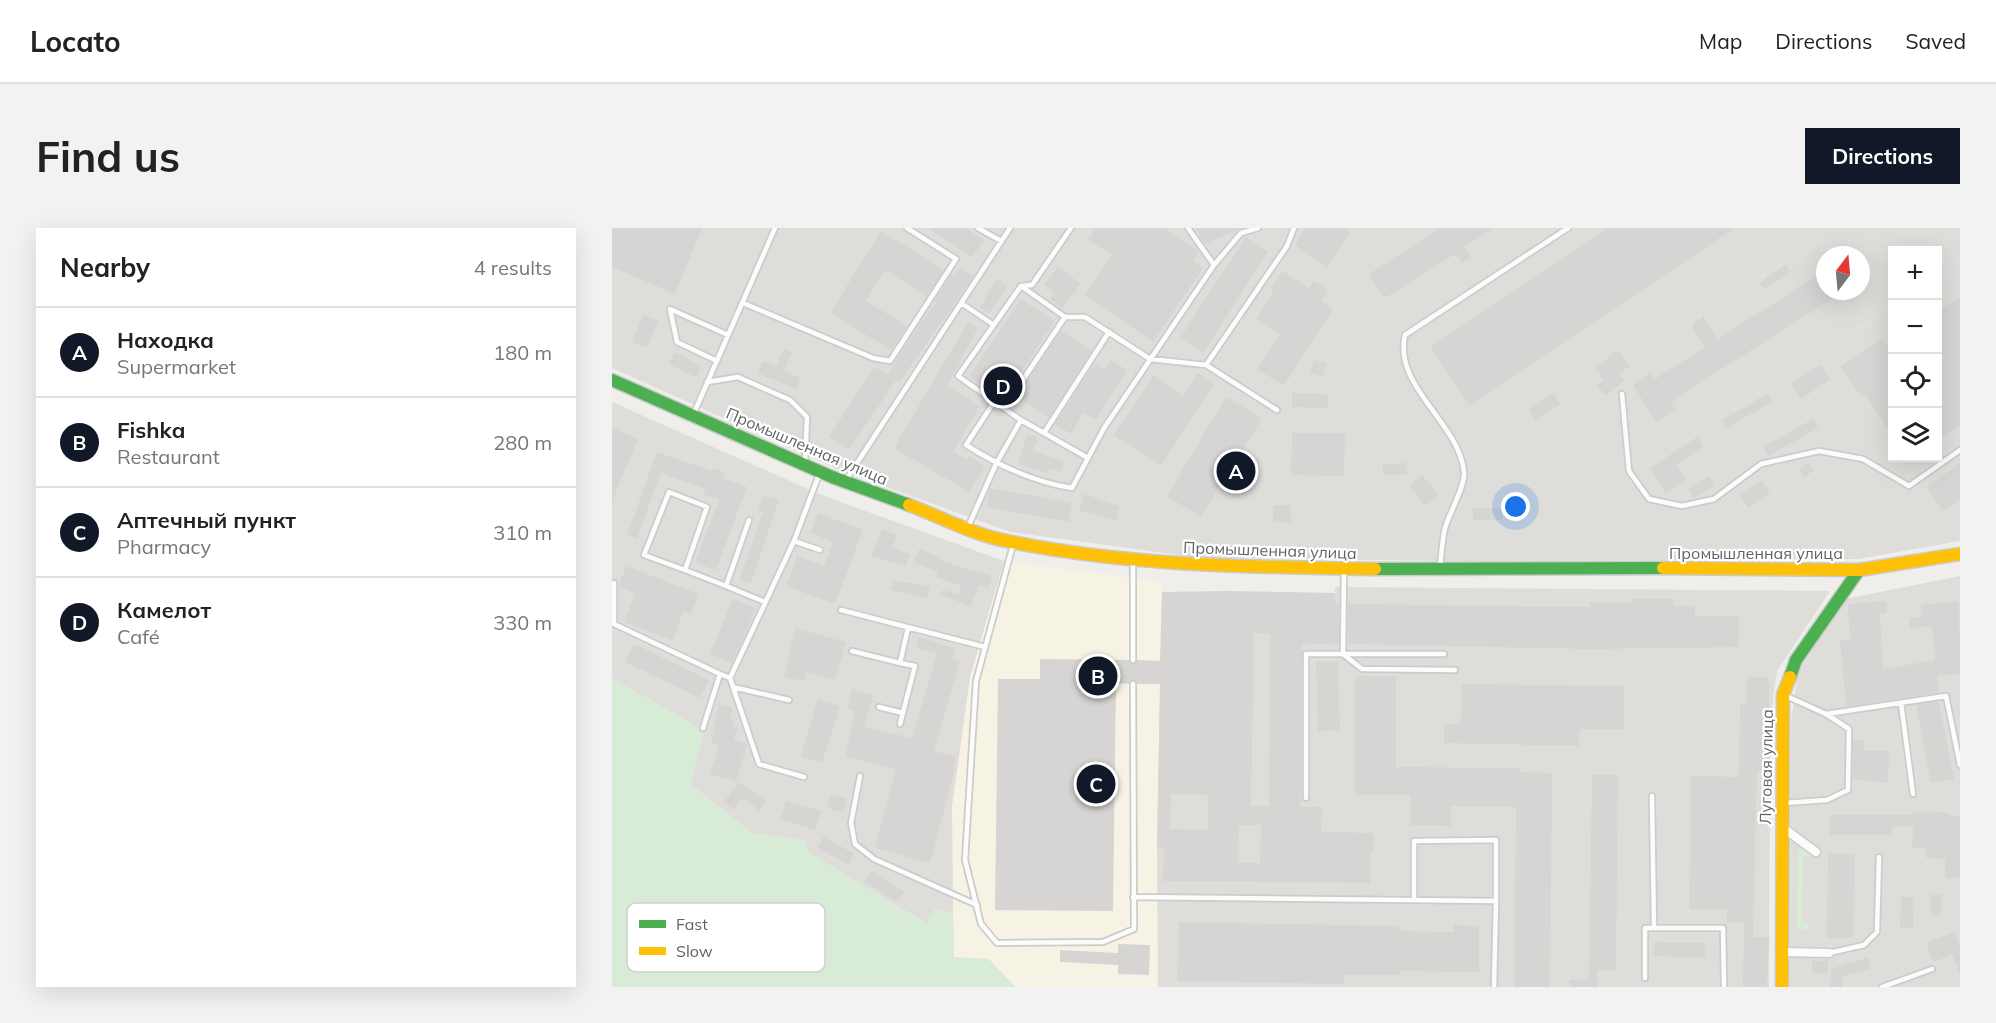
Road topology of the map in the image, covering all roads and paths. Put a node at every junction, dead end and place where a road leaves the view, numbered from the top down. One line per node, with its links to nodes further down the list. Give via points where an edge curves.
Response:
1 (775, 228): 13 (lane)
2 (907, 228): 13 (lane, via 956,259 890,361 873,358)
3 (1010, 228): 10 (lane)
4 (1071, 228): 12 (lane, via 1032,285)
5 (1188, 228): 11 (lane)
6 (1258, 228): 11 (lane, via 1241,233)
7 (1294, 228): 21 (lane, via 1287,246)
8 (1568, 228): 45 (lane, via 1405,335 1407,368 1459,450 1465,474 1445,531)
9 (982, 229): 10 (lane)
10 (1001, 242): 14 (lane)
11 (1214, 265): 19 (lane)
12 (1021, 286): 15 (lane); 16 (lane)
13 (743, 303): 18 (lane)
14 (961, 303): 16 (lane); 36 (lane)
15 (1065, 317): 17 (lane, via 1085,317); 26 (lane)
16 (994, 325): 25 (lane, via 958,376)
17 (1108, 332): 19 (lane); 30 (lane)
18 (728, 335): 20 (lane); 20 (lane, via 670,309 677,342)
19 (1150, 358): 21 (lane); 32 (lane)
20 (717, 361): 23 (lane)
21 (1206, 365): 27 (lane)
22 (612, 380): 28 (main road, Промышленная улица)
23 (707, 382): 28 (lane); 34 (lane, via 738,377 790,400 807,417)
24 (1622, 394): 31 (lane, via 1629,471 1649,499 1682,506 1714,499 1761,464 1819,451 1863,459 1909,486)
25 (994, 402): 26 (lane); 33 (lane, via 966,445)
26 (1004, 408): 29 (lane)
27 (1277, 410)
28 (693, 416): 34 (main road, Промышленная улица)
29 (1021, 420): 30 (lane); 33 (lane)
30 (1044, 433): 32 (lane)
31 (1960, 450)
32 (1089, 458): 33 (lane, via 1072,488 1052,485)
33 (996, 464): 38 (lane)
34 (805, 465): 35 (main road, Промышленная улица)
35 (820, 472): 36 (main road, Промышленная улица); 39 (lane)
36 (845, 482): 38 (main road, Промышленная улица)
37 (749, 520): 49 (lane)
38 (968, 527): 40 (main road, Промышленная улица)
39 (794, 541): 41 (lane); 50 (lane)
40 (1013, 542): 43 (main road, Промышленная улица); 53 (lane)
41 (820, 550)
42 (1960, 554): 47 (main road, Промышленная улица)
43 (1133, 558): 44 (main road, Промышленная улица, via 1195,567); 57 (lane)
44 (1344, 569): 45 (main road, Промышленная улица); 55 (lane)
45 (1440, 569): 47 (main road, Промышленная улица)
46 (685, 570): 46 (lane, via 707,507 669,492 644,555); 49 (lane)
47 (1859, 570): 64 (main road, Луговая улица, via 1796,660)
48 (614, 583): 60 (lane, via 614,624)
49 (726, 586): 50 (lane)
50 (765, 602): 61 (lane)
51 (841, 610): 52 (lane)
52 (908, 628): 53 (lane); 58 (lane)
53 (985, 648): 85 (lane, via 976,681 965,860)
54 (852, 651): 58 (lane)
55 (1343, 654): 56 (lane); 59 (lane, via 1362,669); 77 (lane, via 1306,654)
56 (1444, 654)
57 (1133, 660)
58 (900, 663): 68 (lane, via 915,666)
59 (1455, 670)
60 (720, 674): 61 (lane); 71 (lane)
61 (730, 678): 63 (lane)
62 (1133, 684): 82 (lane)
63 (733, 687): 65 (lane); 74 (lane, via 759,764)
64 (1783, 695): 69 (lane); 78 (main road, Луговая улица)
65 (789, 700)
66 (1901, 703): 69 (lane); 72 (lane, via 1946,696); 75 (lane)
67 (879, 706): 68 (lane)
68 (903, 713): 70 (lane)
69 (1826, 714): 78 (lane, via 1850,729 1848,790 1827,800)
70 (900, 724)
71 (704, 728)
72 (1960, 765)
73 (860, 776): 85 (lane, via 851,823 855,844 874,859)
74 (804, 777)
75 (1913, 794)
76 (1652, 796): 86 (lane)
77 (1306, 798)
78 (1781, 803): 79 (main road, Луговая улица)
79 (1782, 827): 80 (street); 87 (main road, Луговая улица)
80 (1816, 852)
81 (1879, 856): 88 (lane, via 1877,932 1864,945)
82 (1133, 897): 83 (lane); 85 (lane, via 1134,929 1103,942 997,943 981,924)
83 (1414, 900): 84 (lane); 84 (lane, via 1414,841 1496,840)
84 (1496, 901): 91 (lane)
85 (976, 905)
86 (1654, 928): 90 (lane, via 1645,928); 92 (lane, via 1723,928)
87 (1783, 952): 88 (street); 93 (main road, Луговая улица)
88 (1829, 953)
89 (1932, 969): 94 (lane)
90 (1645, 978)
91 (1494, 987)
92 (1724, 987)
93 (1782, 987)
94 (1882, 987)

